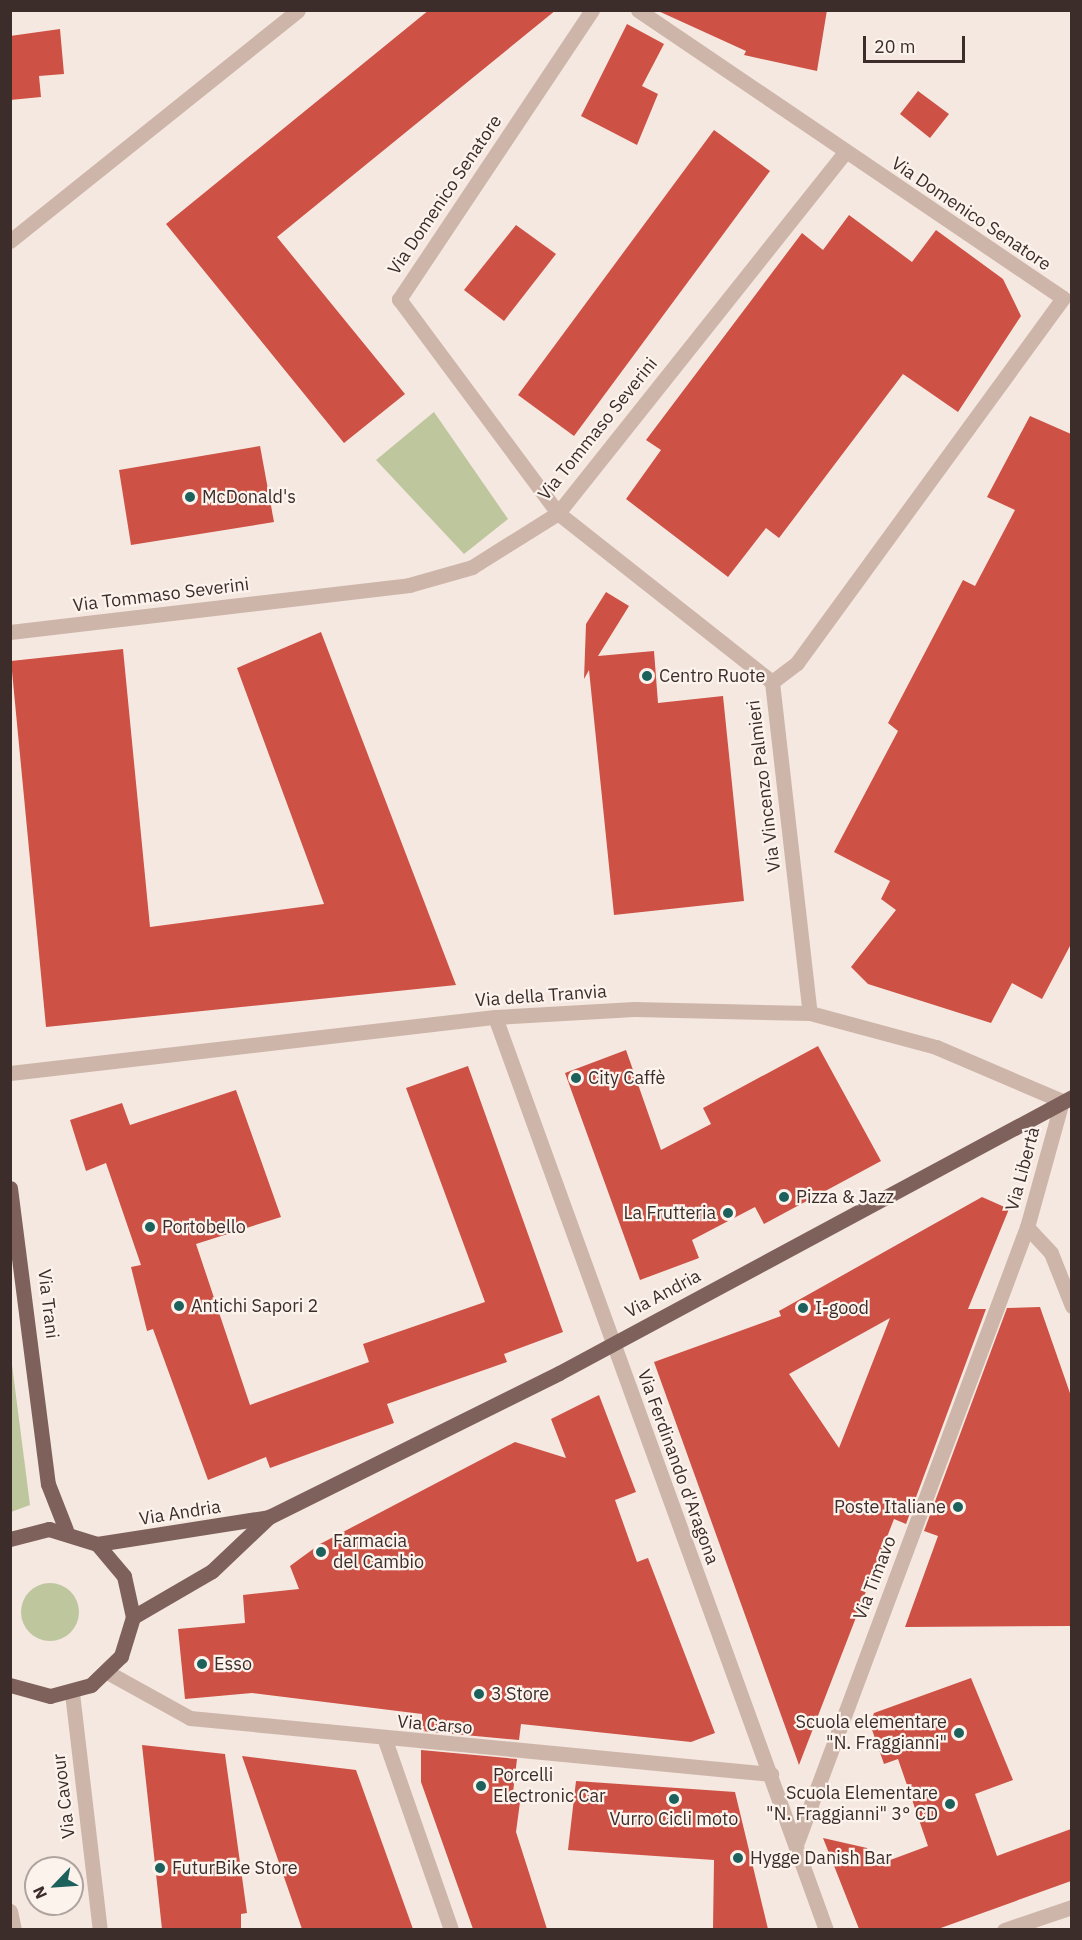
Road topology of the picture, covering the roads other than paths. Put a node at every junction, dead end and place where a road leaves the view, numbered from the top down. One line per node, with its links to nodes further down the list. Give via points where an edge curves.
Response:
1 (298, 10): 5 (street)
2 (592, 10): 6 (street, Via Domenico Senatore, via 399,299)
3 (638, 10): 4 (street, Via Domenico Senatore)
4 (844, 153): 6 (street, Via Tommaso Severini); 8 (street, Via Domenico Senatore, via 1063,298 797,663)
5 (10, 241)
6 (558, 513): 7 (street, Via Tommaso Severini, via 472,567 409,585); 8 (street, Via Vincenzo Palmieri)
7 (10, 632)
8 (772, 682): 9 (street, Via Vincenzo Palmieri)
9 (810, 1013): 10 (street, Via della Tranvia, via 634,1009); 12 (street, Via della Tranvia, via 936,1047)
10 (495, 1017): 11 (street, Via della Tranvia); 16 (street, Via Ferdinando d'Aragona)
11 (10, 1073)
12 (1067, 1099): 14 (street, Via Libertà); 16 (main road, Via Andria)
13 (10, 1188): 18 (main road, Via Trani, via 48,1484)
14 (1027, 1227): 15 (street, Via Libertà, via 1052,1253); 27 (street, Via Timavo)
15 (1071, 1306)
16 (612, 1344): 17 (main road, Via Andria); 26 (street, Via Ferdinando d'Aragona)
17 (269, 1517): 20 (main road, Via Andria); 21 (main road, Via Andria, via 212,1570)
18 (66, 1530): 19 (main road, via 31,1531); 20 (main road)
19 (10, 1539)
20 (98, 1544): 21 (main road, via 124,1576)
21 (133, 1617): 22 (main road, via 129,1637)
22 (107, 1672): 24 (main road); 25 (street, Via Carso, via 190,1718)
23 (10, 1685): 24 (main road, via 50,1696)
24 (72, 1693): 31 (street, Via Cavour)
25 (385, 1740): 26 (street, Via Carso); 32 (street)
26 (771, 1774): 27 (street, Via Ferdinando d'Aragona)
27 (797, 1842): 33 (street, Via Ferdinando d'Aragona)
28 (1071, 1907): 34 (street)
29 (10, 1911): 30 (street)
30 (14, 1929)
31 (100, 1929)
32 (451, 1929)
33 (826, 1929)
34 (1004, 1929)

